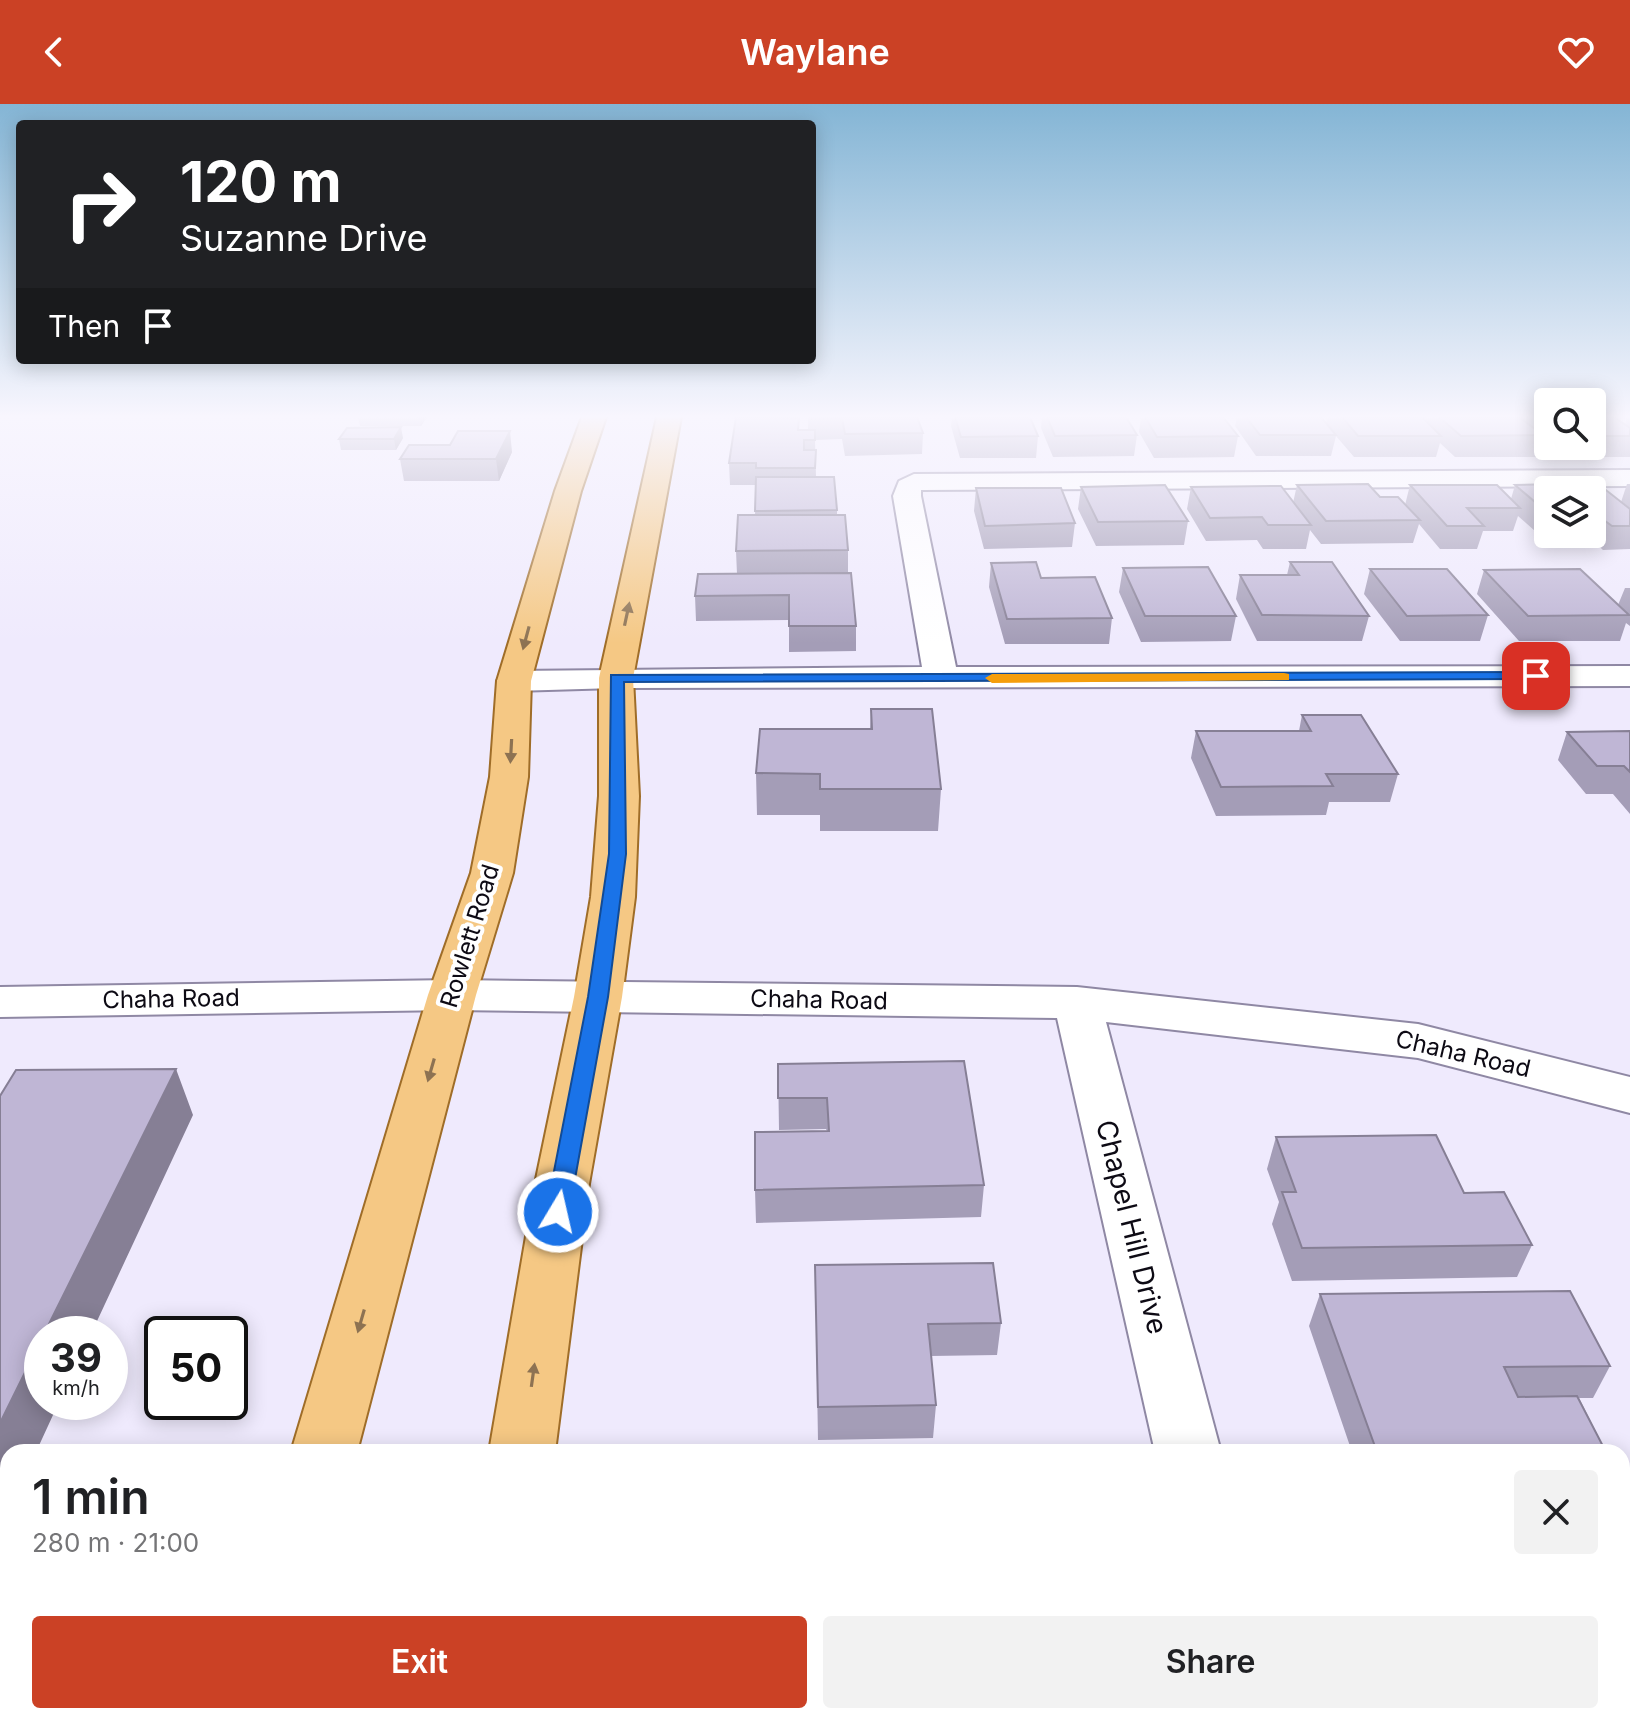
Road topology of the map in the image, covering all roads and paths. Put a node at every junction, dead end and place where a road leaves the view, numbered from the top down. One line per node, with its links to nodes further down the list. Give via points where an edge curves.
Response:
1 (568, 493): 7 (main road, Rowlett Road, one-way to 7)
2 (653, 493): 5 (main road, one-way to 2)
3 (907, 493): 6 (street)
4 (1630, 676): 6 (street)
5 (616, 678): 6 (street); 7 (street); 9 (main road, via 618,854)
6 (941, 679)
7 (514, 681): 8 (main road, Rowlett Road, one-way to 8, via 509,777 492,873)
8 (452, 995): 9 (street, Chaha Road); 10 (street, Chaha Road); 13 (main road, Rowlett Road, one-way to 13)
9 (598, 997): 11 (street, Chaha Road); 14 (main road, one-way to 9, via 562,1184)
10 (0, 1002)
11 (1077, 1003): 12 (street, Chaha Road, via 1418,1041); 15 (street, Chapel Hill Drive)
12 (1630, 1095)
13 (326, 1444)
14 (523, 1444)
15 (1186, 1444)

